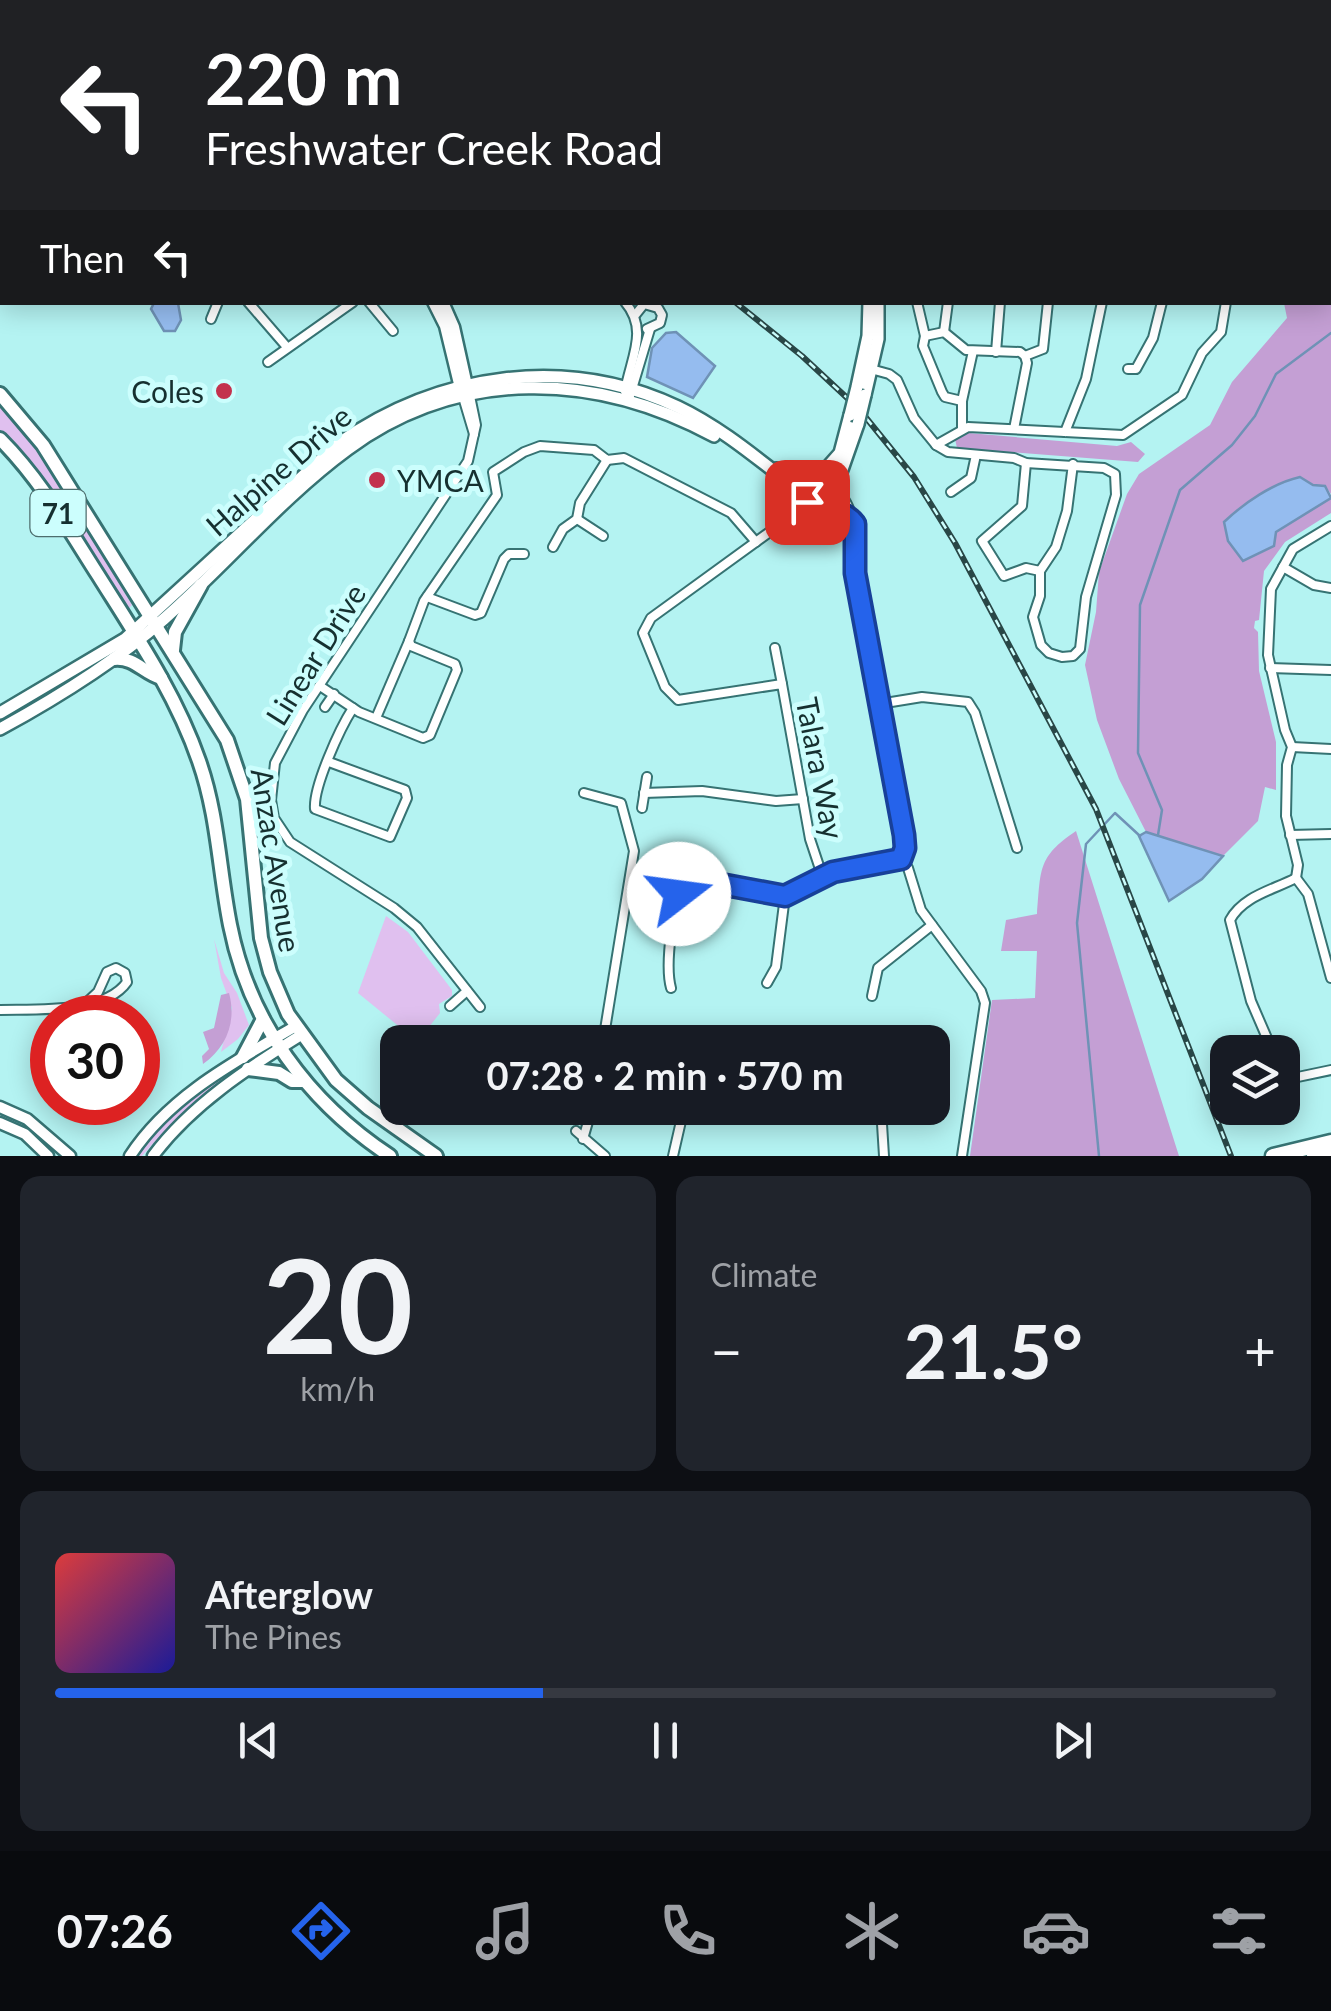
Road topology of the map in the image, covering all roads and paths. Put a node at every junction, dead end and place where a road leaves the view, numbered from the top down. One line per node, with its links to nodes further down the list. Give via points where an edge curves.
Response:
1 (217, 305): 20 (street)
2 (251, 305): 26 (street)
3 (349, 305): 26 (street)
4 (371, 305): 23 (street)
5 (434, 305): 33 (street)
6 (444, 305): 33 (street)
7 (628, 305): 19 (street)
8 (641, 305): 19 (street)
9 (655, 305): 22 (street, via 660,323)
10 (869, 305): 31 (main road)
11 (878, 305): 31 (main road)
12 (918, 305): 25 (street)
13 (948, 305): 24 (street)
14 (1000, 305): 28 (street)
15 (1048, 305): 29 (street, via 1043,348)
16 (1101, 305): 40 (street, via 1086,380)
17 (1161, 305): 32 (street, via 1144,360)
18 (1226, 305): 40 (street, via 1221,332 1176,402 1118,437)
19 (636, 314): 21 (street)
20 (211, 319)
21 (640, 326): 22 (street); 35 (street)
22 (650, 329): 35 (street)
23 (393, 331)
24 (944, 332): 25 (street); 27 (street)
25 (926, 336): 36 (street, via 923,346 942,392)
26 (286, 346): 30 (street)
27 (973, 352): 28 (street); 36 (street)
28 (996, 352): 29 (street)
29 (1026, 356): 39 (street)
30 (268, 362)
31 (867, 368): 37 (main road, bridge); 42 (street, via 898,380 914,418)
32 (1128, 369)
33 (465, 391): 35 (main road, Halpine Drive, via 548,387); 63 (main road, Halpine Drive, via 349,448); 66 (main road, Halpine Drive, via 398,408 339,443); 76 (street, Linear Drive, via 474,434 466,466)
34 (0, 394): 66 (highway, Anzac Avenue / 71, via 26,421)
35 (627, 394): 47 (main road, Halpine Drive, via 698,417)
36 (962, 401): 38 (street)
37 (854, 420): 48 (main road, via 840,453); 49 (main road)
38 (962, 428): 39 (street); 42 (street)
39 (1014, 429): 40 (street)
40 (1065, 432)
41 (0, 440): 67 (highway, Anzac Avenue / 71, via 51,502)
42 (936, 444): 43 (street)
43 (976, 455): 45 (street); 50 (street, via 971,478)
44 (607, 460): 54 (street); 58 (street, via 624,458 669,478 730,513); 65 (street, via 594,450 540,446 493,472 497,495)
45 (1026, 463): 46 (street); 62 (street, via 1022,506 982,542 1004,576)
46 (1072, 464): 62 (street, via 1067,511); 62 (street, via 1109,468 1117,484 1086,597 1082,643 1073,656 1049,653 1037,635)
47 (772, 468): 48 (main road, Halpine Drive); 51 (main road, Halpine Drive)
48 (818, 473): 49 (main road); 51 (main road, via 804,482)
49 (839, 487): 52 (main road); 55 (street)
50 (951, 492)
51 (804, 495): 52 (main road, Halpine Drive); 53 (street, Talara Way)
52 (822, 508): 53 (street, Talara Way); 55 (street)
53 (793, 515): 58 (street, Talara Way)
54 (577, 519): 57 (street); 59 (street)
55 (854, 520): 78 (street, via 854,562)
56 (1331, 526): 61 (street, via 1293,549)
57 (603, 536)
58 (756, 542): 75 (street, Talara Way, via 651,618 642,633 678,700)
59 (553, 547)
60 (524, 554): 65 (street, via 504,559 476,616)
61 (1283, 567): 64 (street); 72 (street, via 1271,588)
62 (1040, 571)
63 (202, 585): 66 (main road, Halpine Drive); 70 (highway, via 175,632)
64 (1331, 588)
65 (427, 597): 68 (street)
66 (154, 620): 67 (main road); 70 (highway, Anzac Avenue / 71)
67 (136, 636): 71 (main road); 74 (highway, Anzac Avenue / 71); 81 (main road)
68 (409, 640): 82 (street); 82 (street, via 457,670 430,735)
69 (775, 648): 75 (street)
70 (173, 650): 112 (highway, Anzac Avenue / 71, via 238,766 252,826 261,938)
71 (114, 659): 74 (highway, via 130,660); 83 (main road)
72 (1270, 668): 73 (street); 84 (street)
73 (1331, 670)
74 (161, 678): 110 (highway, Anzac Avenue / 71, via 204,776 233,938)
75 (782, 684): 90 (street, Talara Way)
76 (320, 686): 77 (street); 103 (street, Linear Drive, via 274,764 274,818 290,842 417,927)
77 (334, 694): 79 (street); 80 (street)
78 (879, 704): 94 (street, via 922,697 968,702); 95 (street, via 905,844)
79 (325, 707)
80 (353, 708): 82 (street); 86 (street)
81 (0, 713)
82 (376, 718)
83 (0, 730)
84 (1292, 746): 85 (street); 93 (street)
85 (1331, 749)
86 (329, 762): 86 (street, via 315,809 390,837 404,790)
87 (647, 777): 89 (street)
88 (584, 793): 111 (street, via 621,803 633,842)
89 (644, 794): 90 (street); 91 (street)
90 (803, 799): 96 (street, Talara Way)
91 (642, 808)
92 (1331, 834): 93 (street)
93 (1290, 835): 97 (street)
94 (1016, 848)
95 (901, 859): 96 (street); 99 (street)
96 (822, 875): 98 (street)
97 (1296, 878): 100 (street, via 1308,894); 113 (street, via 1264,891 1230,920)
98 (785, 896): 101 (street, via 776,967); 102 (street, via 686,883 667,968)
99 (932, 925): 104 (street, via 878,968); 138 (street, via 985,1003)
100 (1331, 978)
101 (766, 984)
102 (671, 988)
103 (467, 991): 106 (street); 107 (street, Linear Drive)
104 (872, 996)
105 (85, 1004): 105 (street, via 110,970 125,973 121,990)
106 (450, 1006)
107 (480, 1007)
108 (30, 1009): 109 (street)
109 (0, 1010)
110 (263, 1018): 114 (highway, Anzac Avenue / 71); 115 (highway)
111 (605, 1025)
112 (298, 1030): 114 (street); 125 (highway, Anzac Avenue / 71, via 346,1089)
113 (1266, 1035)
114 (277, 1043): 115 (street); 118 (highway, Anzac Avenue / 71)
115 (246, 1063): 118 (highway); 131 (street, via 208,1079); 132 (street)
116 (1331, 1070): 117 (street)
117 (1300, 1076)
118 (304, 1081): 133 (highway, Anzac Avenue / 71, via 344,1124)
119 (0, 1107): 130 (street, via 27,1119)
120 (0, 1122): 129 (street)
121 (589, 1125): 126 (street)
122 (680, 1125): 136 (street)
123 (883, 1125): 137 (street)
124 (576, 1131): 126 (street)
125 (409, 1138): 133 (highway); 134 (highway, Anzac Avenue / 71)
126 (583, 1139): 135 (street)
127 (1331, 1142): 139 (highway)
128 (1331, 1152): 140 (highway)
129 (48, 1156)
130 (70, 1156)
131 (130, 1156)
132 (152, 1156)
133 (393, 1156)
134 (436, 1156)
135 (605, 1156)
136 (673, 1156)
137 (884, 1156)
138 (962, 1156)
139 (1274, 1156)
140 (1314, 1156)

